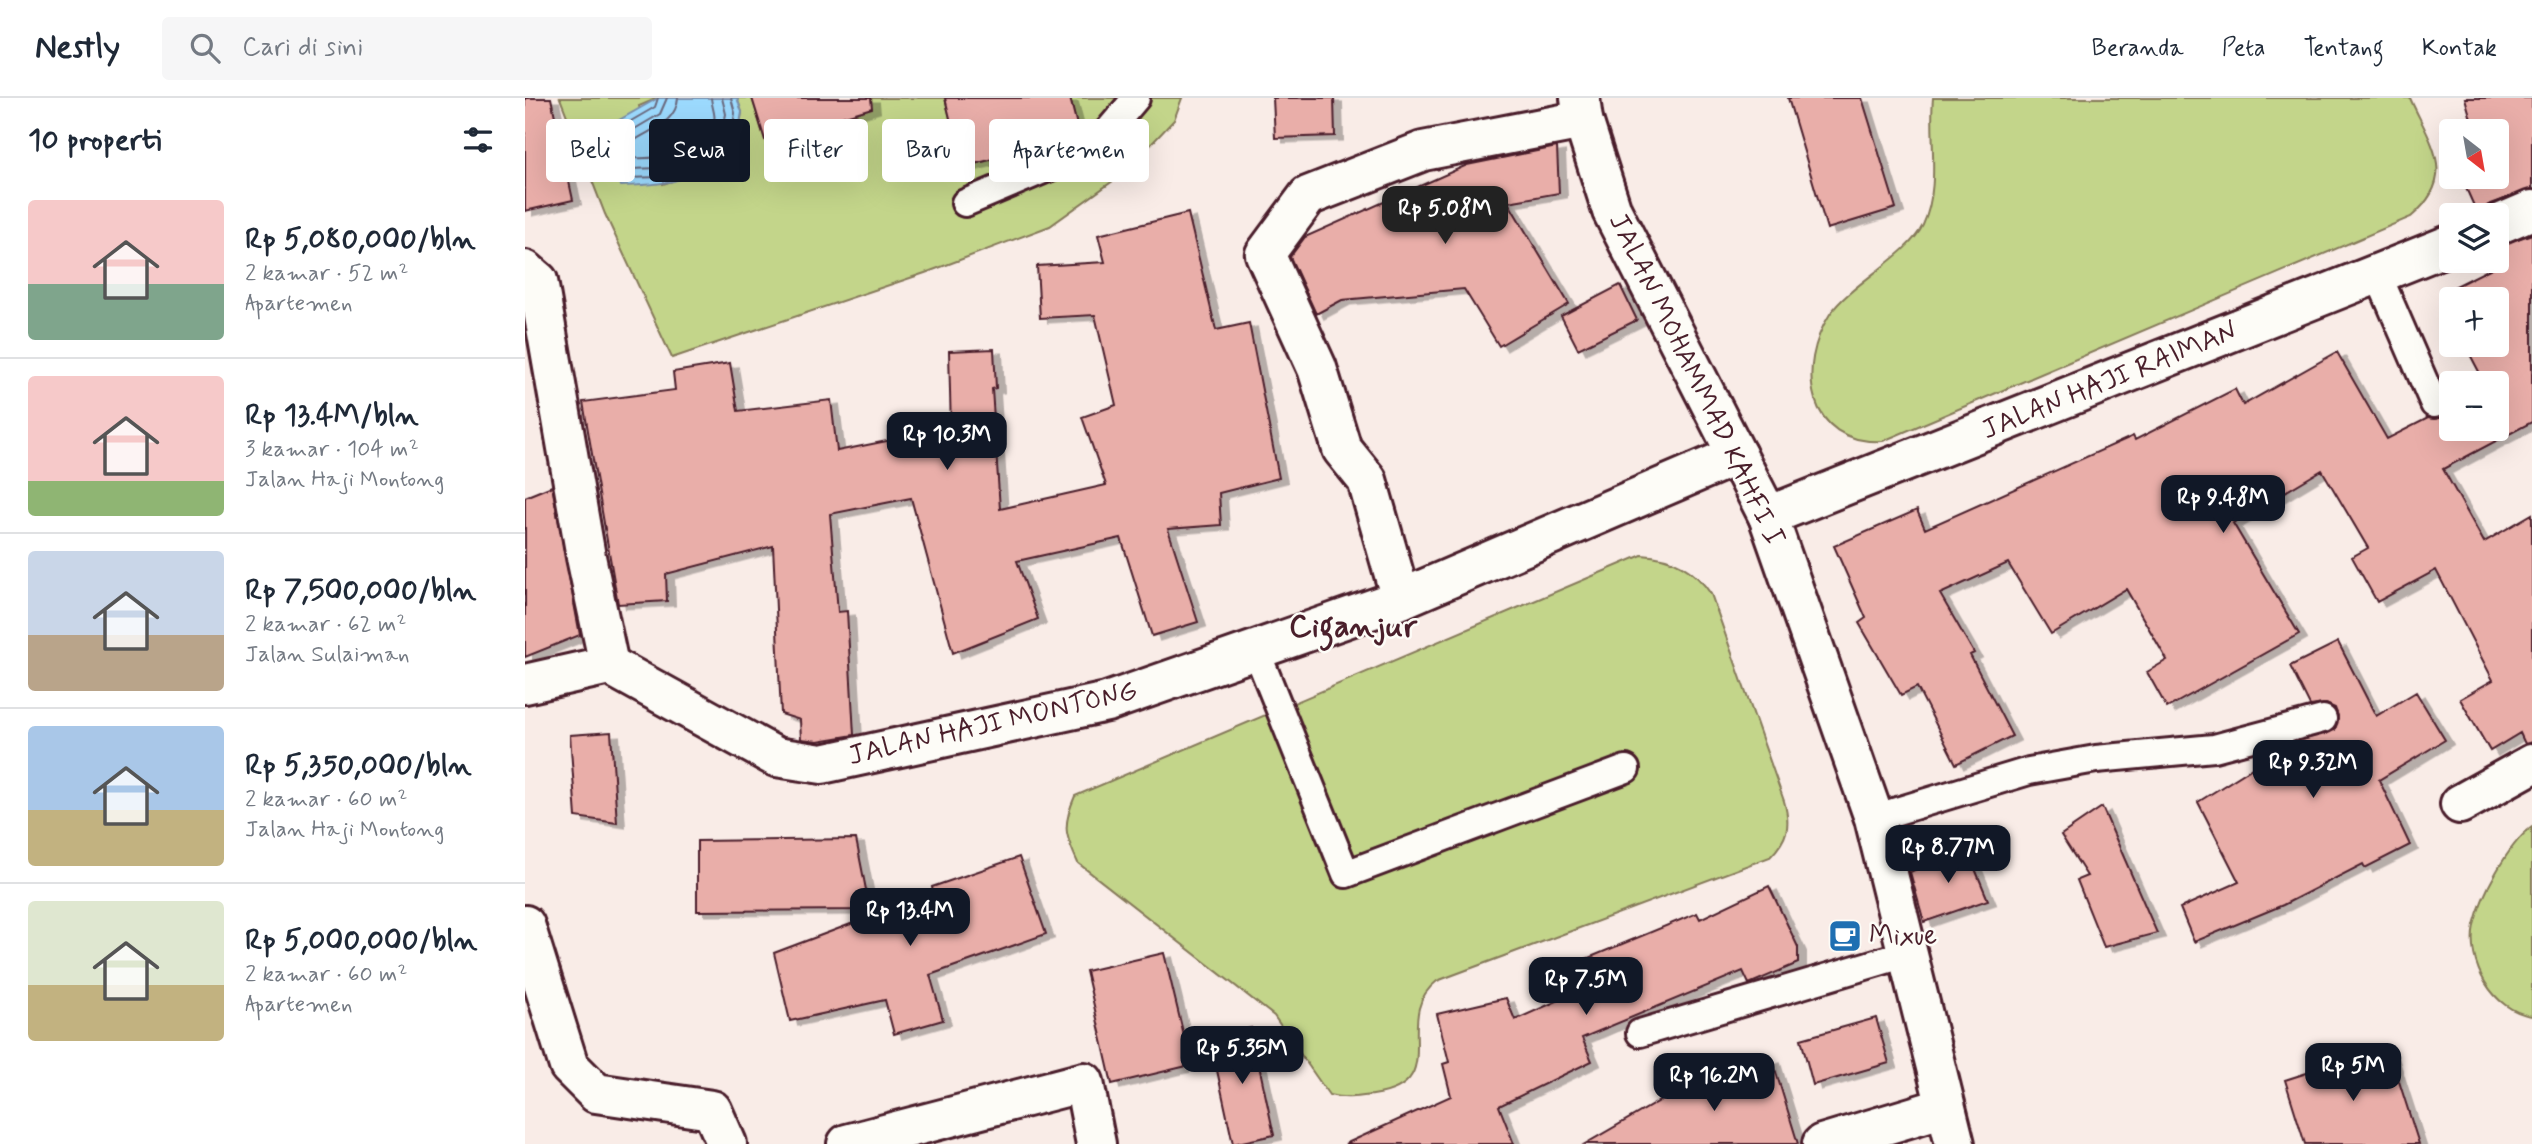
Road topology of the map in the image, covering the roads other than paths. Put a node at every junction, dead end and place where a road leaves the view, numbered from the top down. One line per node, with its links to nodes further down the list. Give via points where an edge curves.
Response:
1 (1136, 98): 3 (lane, via 1093,149)
2 (1582, 109): 10 (street, JALAN MOHAMMAD KAHFI I, via 1612,211); 12 (street, via 1423,151 1308,196 1265,254 1317,368 1342,450 1367,480)
3 (965, 203)
4 (2532, 210): 5 (street)
5 (2509, 220)
6 (2439, 249): 8 (street, JALAN HAJI RAIMAN)
7 (525, 270): 14 (street, via 538,281)
8 (2378, 275): 9 (lane); 11 (street, JALAN HAJI RAIMAN)
9 (2434, 404)
10 (1737, 455): 11 (street, JALAN MOHAMMAD KAHFI I); 12 (street, JALAN HAJI MONTONG)
11 (1768, 516): 20 (street, JALAN MOHAMMAD KAHFI I)
12 (1401, 599): 13 (street, JALAN HAJI MONTONG)
13 (1256, 650): 14 (street, JALAN HAJI MONTONG, via 1107,702 822,764 776,757); 18 (lane, via 1346,874)
14 (609, 666): 15 (street)
15 (525, 684)
16 (2323, 719): 20 (lane, via 2214,748 2096,759 2029,771)
17 (2532, 765): 19 (street)
18 (1626, 769)
19 (2460, 804)
20 (1874, 818): 22 (street, JALAN MOHAMMAD KAHFI I)
21 (525, 925): 25 (street, via 569,1066 596,1093 712,1110)
22 (1906, 954): 23 (lane); 24 (street, JALAN MOHAMMAD KAHFI I)
23 (1640, 1033)
24 (1945, 1107): 28 (street); 29 (street, JALAN MOHAMMAD KAHFI I)
25 (727, 1144)
26 (847, 1144): 27 (street, via 1084,1082)
27 (1095, 1144)
28 (1822, 1144)
29 (1955, 1144)

